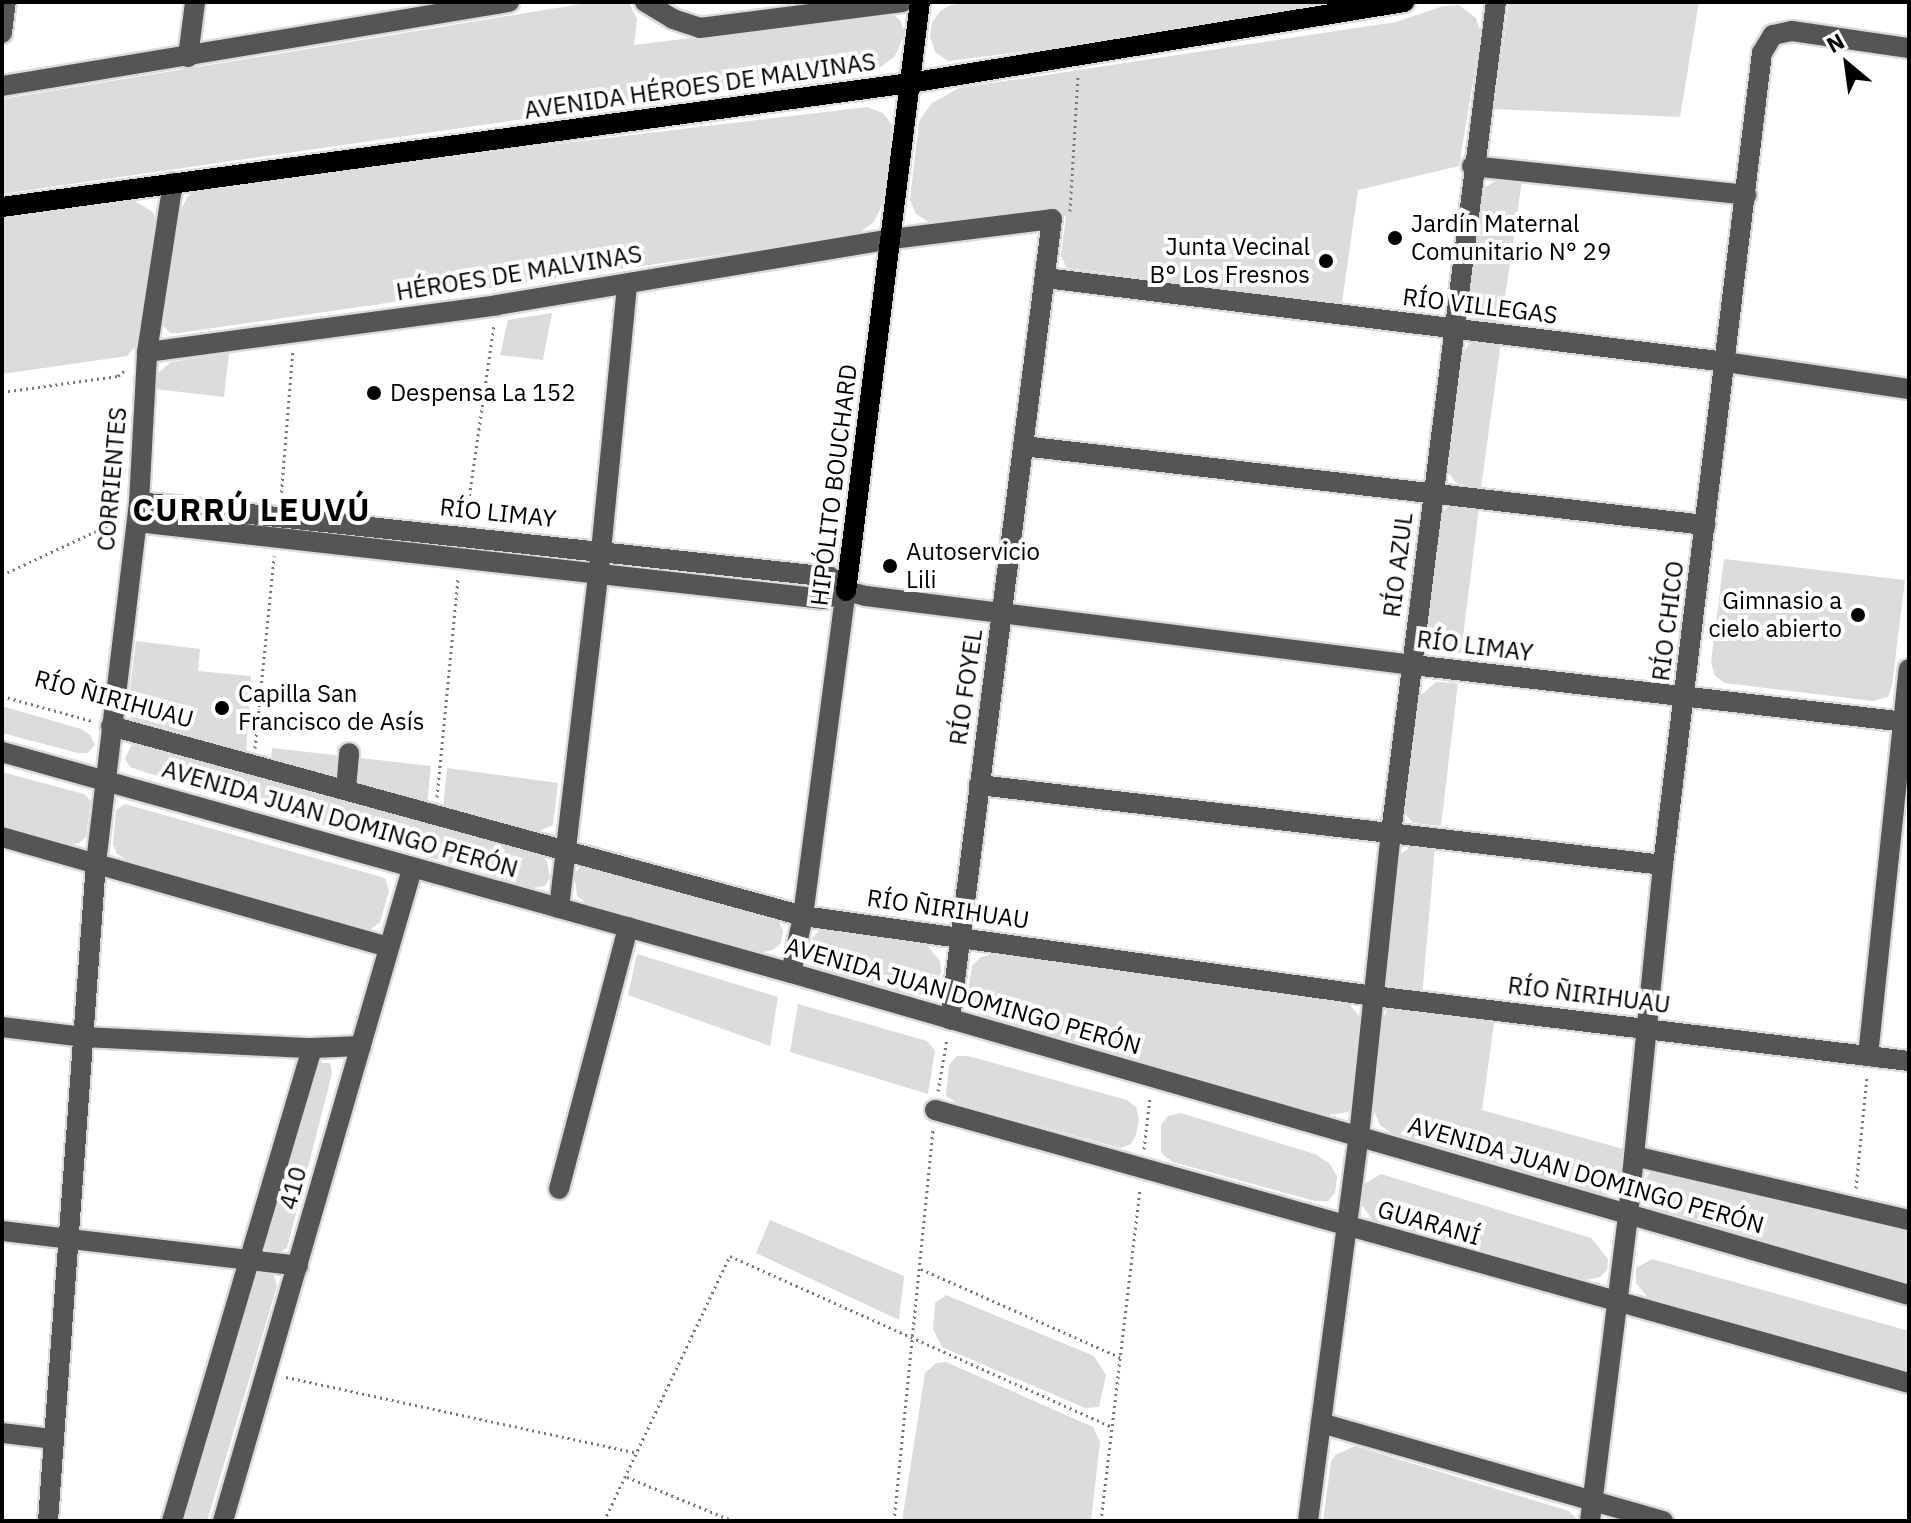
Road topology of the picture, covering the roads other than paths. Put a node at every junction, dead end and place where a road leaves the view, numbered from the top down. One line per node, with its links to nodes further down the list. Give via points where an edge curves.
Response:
1 (6, 2): 10 (street)
2 (195, 2): 12 (street)
3 (509, 2): 9 (street)
4 (902, 2): 8 (street, via 700,28 673,19)
5 (920, 2): 13 (main road, HIPÓLITO BOUCHARD)
6 (1404, 2): 13 (main road, AVENIDA HÉROES DE MALVINAS)
7 (1496, 2): 15 (street, RÍO AZUL)
8 (651, 3)
9 (419, 10): 12 (street)
10 (2, 33)
11 (1909, 48): 17 (street, RÍO CHICO, via 1792,31 1773,35 1762,53)
12 (188, 57): 14 (street)
13 (910, 83): 16 (main road, AVENIDA HÉROES DE MALVINAS); 20 (main road, HIPÓLITO BOUCHARD)
14 (2, 86)
15 (1472, 166): 17 (street); 23 (street, RÍO AZUL)
16 (173, 183): 18 (main road, AVENIDA HÉROES DE MALVINAS); 24 (street, CORRIENTES)
17 (1746, 195): 25 (street, RÍO CHICO)
18 (2, 207)
19 (1052, 219): 20 (street, HÉROES DE MALVINAS); 21 (street, RÍO FOYEL)
20 (892, 239): 22 (street, HÉROES DE MALVINAS); 35 (main road, HIPÓLITO BOUCHARD)
21 (1045, 278): 23 (street, RÍO VILLEGAS); 27 (street, RÍO FOYEL)
22 (627, 284): 24 (street, HÉROES DE MALVINAS, via 408,323 295,330); 33 (street)
23 (1455, 330): 25 (street, RÍO VILLEGAS); 28 (street, RÍO AZUL)
24 (147, 352): 29 (street, CORRIENTES)
25 (1726, 362): 26 (street, RÍO VILLEGAS); 31 (street, RÍO CHICO)
26 (1909, 389)
27 (1023, 446): 28 (street); 36 (street, RÍO FOYEL)
28 (1433, 493): 31 (street); 37 (street, RÍO AZUL)
29 (138, 512): 30 (street, RÍO LIMAY, via 279,515); 32 (street, RÍO LIMAY, via 276,539); 41 (street, CORRIENTES)
30 (367, 525): 32 (street); 33 (street, RÍO LIMAY)
31 (1705, 525): 39 (street, RÍO CHICO)
32 (365, 549): 34 (street, RÍO LIMAY)
33 (601, 551): 34 (street); 35 (street, RÍO LIMAY, via 830,577)
34 (599, 573): 35 (street, RÍO LIMAY, via 824,599); 49 (street)
35 (846, 591): 36 (street, RÍO LIMAY); 54 (street, HIPÓLITO BOUCHARD)
36 (1002, 613): 37 (street, RÍO LIMAY); 45 (street, RÍO FOYEL)
37 (1413, 665): 39 (street, RÍO LIMAY); 47 (street, RÍO AZUL)
38 (1909, 669): 40 (street)
39 (1686, 697): 40 (street, RÍO LIMAY); 51 (street, RÍO CHICO)
40 (1906, 722): 66 (street)
41 (111, 726): 44 (street, CORRIENTES); 46 (street, RÍO ÑIRIHUAU)
42 (2, 752): 44 (street, AVENIDA JUAN DOMINGO PERÓN)
43 (349, 753): 46 (street)
44 (106, 779): 50 (street, CORRIENTES); 52 (street, AVENIDA JUAN DOMINGO PERÓN)
45 (979, 785): 47 (street); 56 (street, RÍO FOYEL)
46 (346, 789): 49 (street, RÍO ÑIRIHUAU)
47 (1391, 833): 51 (street); 59 (street, RÍO AZUL)
48 (2, 837): 50 (street)
49 (565, 848): 53 (street); 54 (street, RÍO ÑIRIHUAU)
50 (96, 863): 57 (street); 63 (street, CORRIENTES)
51 (1663, 865): 62 (street, RÍO CHICO)
52 (412, 869): 53 (street, AVENIDA JUAN DOMINGO PERÓN); 57 (street, 410)
53 (559, 908): 55 (street, AVENIDA JUAN DOMINGO PERÓN)
54 (803, 916): 56 (street, RÍO ÑIRIHUAU); 58 (street, HIPÓLITO BOUCHARD)
55 (628, 927): 58 (street, AVENIDA JUAN DOMINGO PERÓN); 71 (street)
56 (960, 936): 59 (street, RÍO ÑIRIHUAU); 60 (street, RÍO FOYEL)
57 (388, 947): 64 (street, 410)
58 (791, 973): 60 (street, AVENIDA JUAN DOMINGO PERÓN)
59 (1374, 996): 62 (street, RÍO ÑIRIHUAU); 69 (street, RÍO AZUL)
60 (950, 1020): 69 (street, AVENIDA JUAN DOMINGO PERÓN)
61 (2, 1027): 63 (street)
62 (1645, 1028): 66 (street, RÍO ÑIRIHUAU); 70 (street, RÍO CHICO)
63 (84, 1037): 65 (street); 76 (street, CORRIENTES)
64 (361, 1046): 65 (street); 78 (street, 410)
65 (312, 1048): 77 (street)
66 (1868, 1056): 67 (street, RÍO ÑIRIHUAU)
67 (1909, 1061)
68 (935, 1110): 74 (street, GUARANÍ)
69 (1359, 1136): 72 (street, AVENIDA JUAN DOMINGO PERÓN); 74 (street, RÍO AZUL)
70 (1634, 1156): 72 (street, RÍO CHICO); 73 (street)
71 (559, 1189)
72 (1628, 1216): 79 (street, AVENIDA JUAN DOMINGO PERÓN); 80 (street, RÍO CHICO)
73 (1909, 1220)
74 (1347, 1227): 80 (street, GUARANÍ); 82 (street, RÍO AZUL)
75 (2, 1231): 76 (street)
76 (68, 1239): 77 (street); 84 (street, CORRIENTES)
77 (250, 1260): 78 (street); 87 (street)
78 (298, 1266): 88 (street, 410)
79 (1909, 1295)
80 (1617, 1302): 81 (street, GUARANÍ); 85 (street, RÍO CHICO)
81 (1909, 1383)
82 (1321, 1423): 85 (street); 89 (street, RÍO AZUL)
83 (2, 1433): 84 (street)
84 (53, 1439): 86 (street, CORRIENTES)
85 (1591, 1511): 90 (street)
86 (48, 1521)
87 (172, 1521)
88 (223, 1521)
89 (1308, 1521)
90 (1663, 1521)

